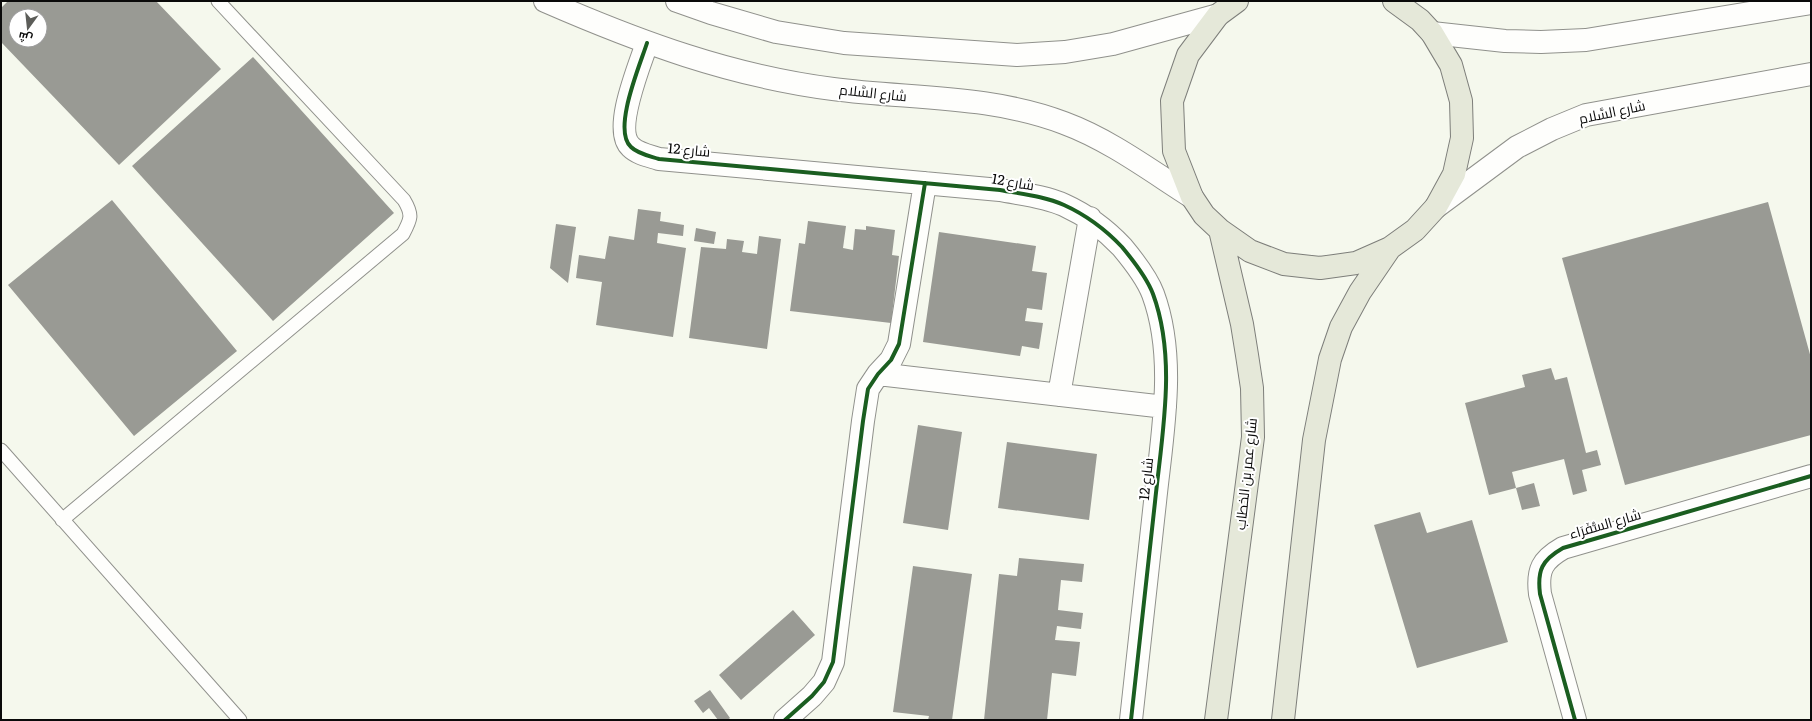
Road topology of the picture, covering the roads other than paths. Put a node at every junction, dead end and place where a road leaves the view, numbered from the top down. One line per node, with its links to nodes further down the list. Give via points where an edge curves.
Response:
1 (218, 1): 22 (lane, via 404,200 411,211 409,222 403,234)
2 (545, 1): 9 (street, شارع السَّلام)
3 (677, 1): 7 (street, via 776,32 836,42 1017,55 1065,52 1113,44)
4 (1238, 1): 7 (main road)
5 (1394, 1): 8 (main road)
6 (1811, 3): 8 (street, via 1586,40 1541,42 1505,41)
7 (1218, 15): 12 (main road, via 1188,55 1172,101 1174,151)
8 (1422, 18): 13 (main road, via 1451,65 1461,100 1462,138 1454,174)
9 (647, 44): 11 (street, شارع 12, via 625,112 625,135 629,146 637,152 659,159); 12 (street, شارع السَّلام, via 763,78 833,89 1013,108 1064,123 1087,133)
10 (1811, 74): 13 (street, شارع السَّلام, via 1586,115 1517,147)
11 (925, 183): 14 (street, شارع 12, via 1000,190 1031,196 1062,204); 17 (street, via 899,344 892,360)
12 (1192, 197): 15 (main road, via 1204,215)
13 (1436, 207): 16 (main road, via 1415,230)
14 (1090, 218): 18 (street); 19 (street, شارع 12, via 1111,235 1131,257 1152,292 1162,322)
15 (1220, 230): 16 (main road, via 1250,251 1284,264 1320,268 1356,263); 26 (main road, شارع عمر بن الخطاب, via 1246,348 1252,388 1252,437)
16 (1390, 248): 27 (main road, via 1340,327 1330,359 1314,440)
17 (878, 374): 18 (street); 24 (street, via 868,390 863,421 833,662 824,682)
18 (1059, 395): 19 (street)
19 (1165, 407): 25 (street, شارع 12)
20 (1, 450): 22 (lane)
21 (1811, 476): 28 (street, شارع السُّفَرَاء, via 1563,548 1550,556 1541,569 1540,594)
22 (62, 520): 23 (lane)
23 (240, 720)
24 (785, 720)
25 (1131, 720)
26 (1216, 720)
27 (1283, 720)
28 (1575, 720)

